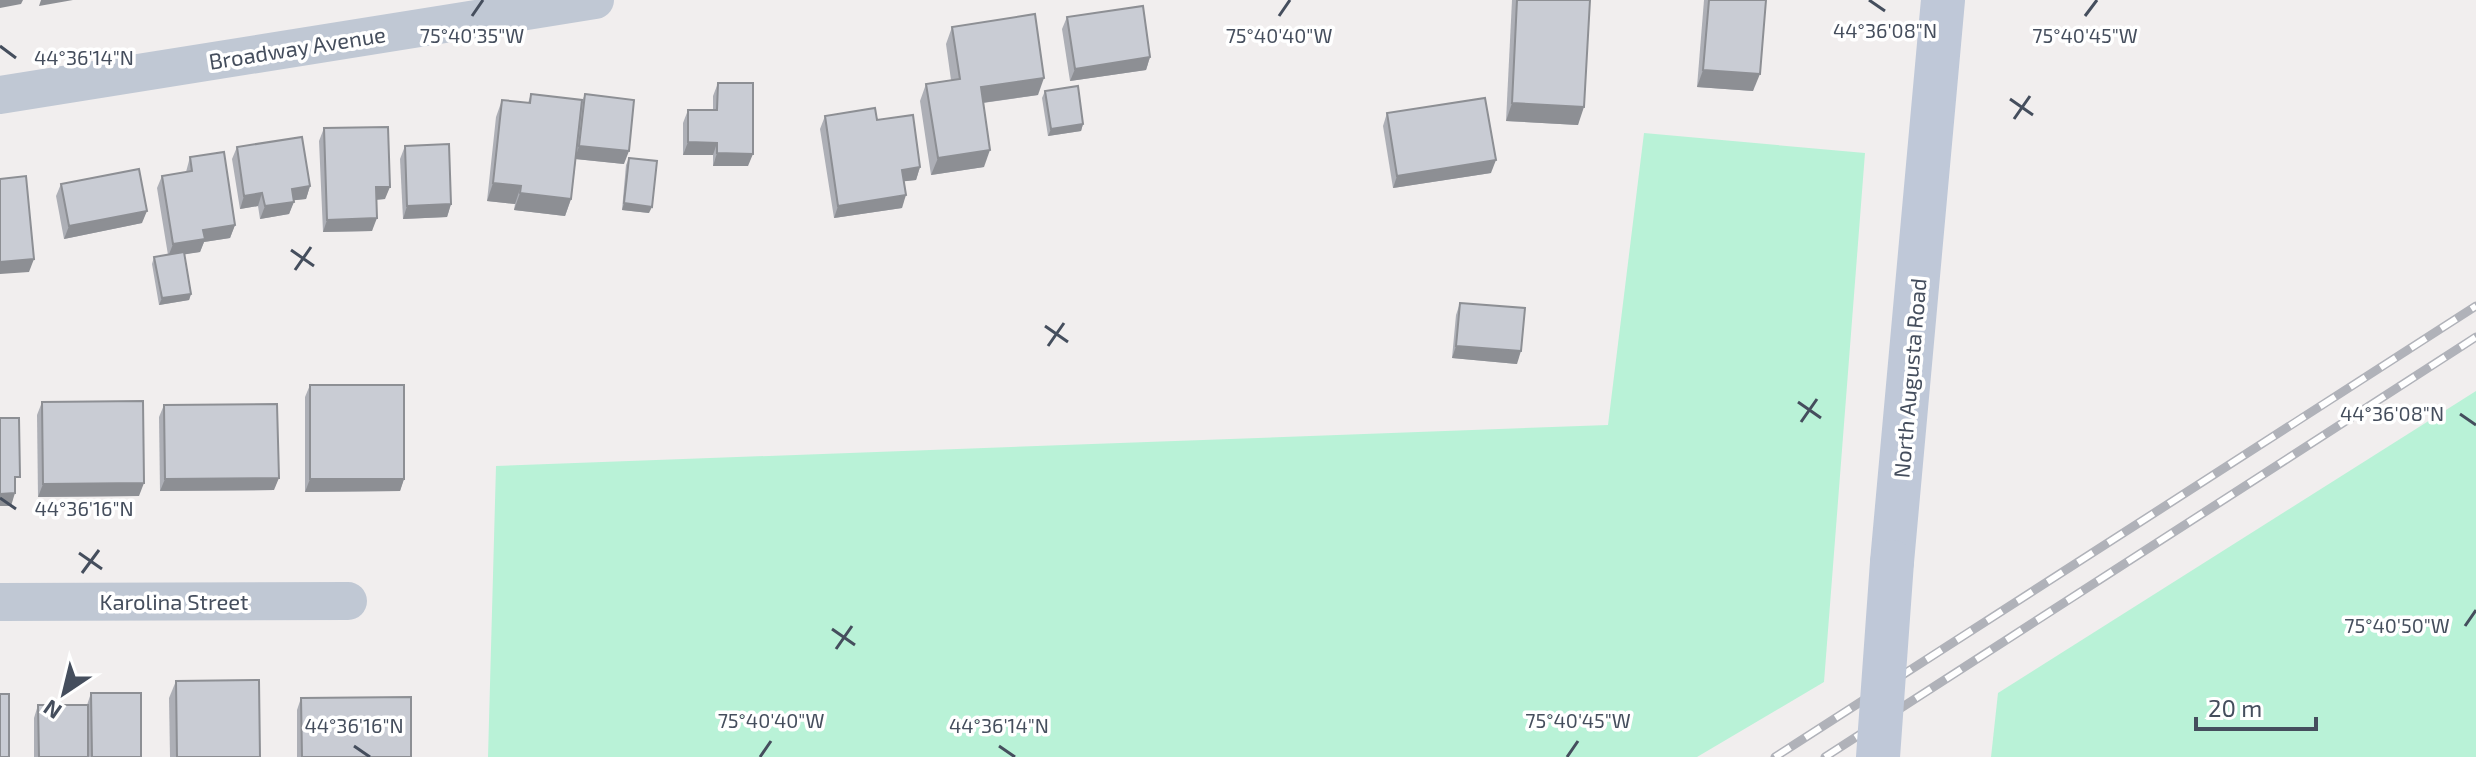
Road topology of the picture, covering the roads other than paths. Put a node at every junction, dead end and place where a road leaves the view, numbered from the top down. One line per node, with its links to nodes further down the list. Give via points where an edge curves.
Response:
1 (595, 0): 3 (street, Broadway Avenue)
2 (1943, 0): 6 (main road, North Augusta Road, bridge)
3 (0, 95)
4 (348, 601): 5 (street, Karolina Street)
5 (0, 602)
6 (1878, 757)

